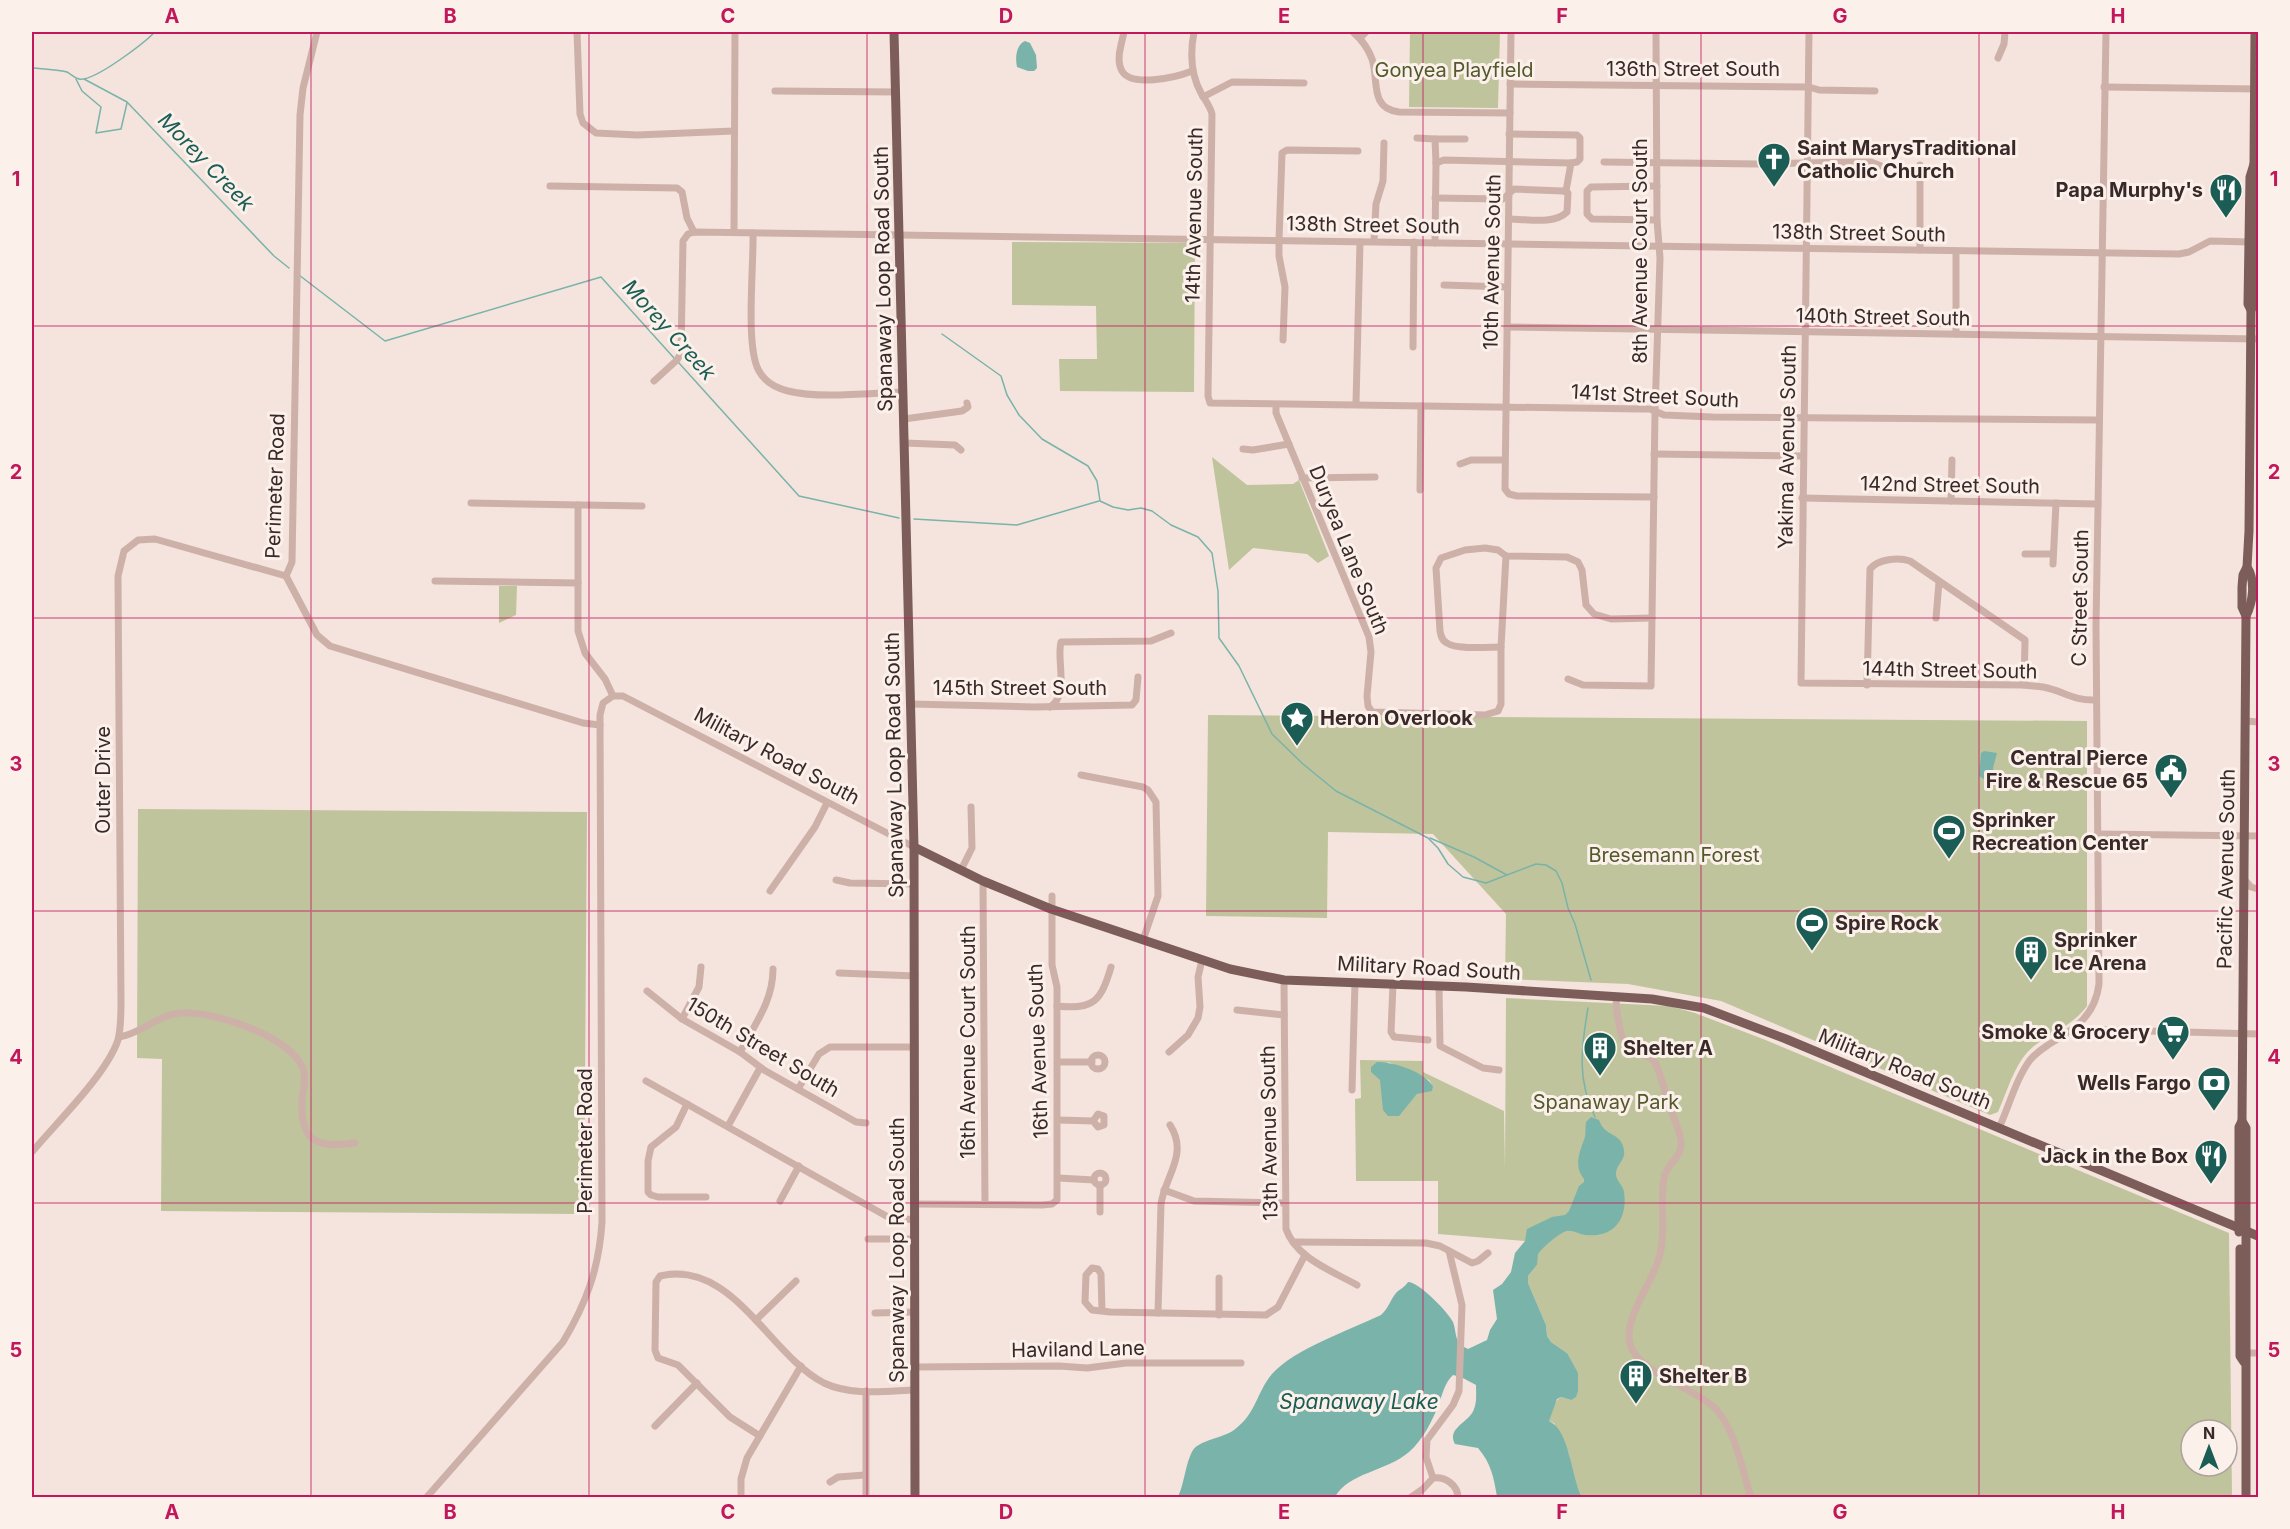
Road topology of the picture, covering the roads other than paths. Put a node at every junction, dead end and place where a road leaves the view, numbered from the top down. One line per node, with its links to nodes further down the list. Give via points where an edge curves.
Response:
1 (317, 32): 115 (street, Perimeter Road, via 300,115 292,552)
2 (577, 32): 28 (street, via 579,108 583,123 596,133)
3 (735, 32): 28 (street)
4 (894, 32): 25 (main road, Spanaway Loop Road South)
5 (1124, 32): 16 (street, via 1119,58 1123,73 1134,79 1155,80)
6 (1194, 32): 16 (street, 14th Avenue South)
7 (1366, 32): 14 (street)
8 (1511, 32): 18 (street, 10th Avenue South)
9 (1656, 32): 19 (street, 8th Avenue Court South)
10 (1809, 32): 20 (street, Yakima Avenue South)
11 (2005, 32): 15 (street)
12 (2106, 32): 21 (street, C Street South)
13 (2255, 32): 22 (main road, Pacific Avenue South)
14 (1356, 35): 27 (street, via 1372,57 1377,97 1384,106 1400,112)
15 (1998, 58)
16 (1192, 71): 26 (street, 14th Avenue South)
17 (1304, 83): 26 (street, via 1232,82)
18 (1510, 84): 19 (street, 136th Street South); 27 (street, 10th Avenue South)
19 (1657, 85): 20 (street, 136th Street South); 38 (street, 8th Avenue Court South)
20 (1809, 87): 24 (street, 136th Street South); 40 (street, Yakima Avenue South)
21 (2104, 87): 22 (street); 66 (street, C Street South)
22 (2257, 89): 59 (main road, Pacific Avenue South, via 2250,177)
23 (775, 91): 25 (street)
24 (1875, 91)
25 (896, 92): 53 (main road, Spanaway Loop Road South)
26 (1203, 96): 54 (street, 14th Avenue South, via 1212,114)
27 (1510, 113): 29 (street, 10th Avenue South)
28 (734, 131): 51 (street)
29 (1509, 134): 35 (street, 10th Avenue South); 36 (street, via 1577,135 1580,155)
30 (1417, 138): 31 (street)
31 (1435, 139): 32 (street); 39 (street)
32 (1465, 139)
33 (1384, 143): 57 (street)
34 (1358, 151): 55 (street, via 1283,151)
35 (1509, 162): 36 (street); 39 (street); 46 (street, 10th Avenue South)
36 (1574, 162): 45 (street)
37 (1604, 162): 38 (street)
38 (1657, 162): 40 (street); 44 (street, 8th Avenue Court South)
39 (1436, 163): 47 (street)
40 (1807, 163): 42 (street, via 1871,162); 63 (street, Yakima Avenue South)
41 (1920, 165): 64 (street)
42 (1881, 166)
43 (550, 186): 50 (street, via 677,189 682,192)
44 (1657, 186): 49 (street, 8th Avenue Court South); 49 (street, via 1591,187 1587,191 1587,214 1592,219)
45 (1566, 191): 46 (street, via 1514,189); 48 (street, via 1568,210 1560,218)
46 (1509, 193): 47 (street, via 1503,199); 48 (street, 10th Avenue South)
47 (1435, 198): 60 (street)
48 (1509, 219): 61 (street, 10th Avenue South)
49 (1658, 220): 62 (street, 8th Avenue Court South)
50 (694, 232): 51 (street, 138th Street South); 77 (street, via 686,235 682,245 681,353)
51 (734, 232): 52 (street, 138th Street South)
52 (753, 233): 53 (street, 138th Street South); 78 (street, via 752,347 757,366 768,381 803,394)
53 (900, 235): 54 (street, 138th Street South); 78 (main road, Spanaway Loop Road South)
54 (1210, 239): 55 (street, 138th Street South); 80 (street, 14th Avenue South)
55 (1279, 240): 56 (street, 138th Street South); 75 (street, via 1285,287)
56 (1360, 242): 57 (street, 138th Street South); 81 (street)
57 (1374, 242): 58 (street, 138th Street South)
58 (1414, 242): 60 (street, 138th Street South); 76 (street)
59 (2254, 242): 66 (street, 138th Street South, via 2208,241 2182,254); 74 (main road, Pacific Avenue South, via 2251,310)
60 (1435, 243): 61 (street, 138th Street South)
61 (1508, 244): 62 (street, 138th Street South); 68 (street, 10th Avenue South)
62 (1658, 246): 63 (street, 138th Street South); 70 (street, 8th Avenue Court South)
63 (1806, 248): 64 (street, 138th Street South); 71 (street, Yakima Avenue South)
64 (1920, 250): 65 (street, 138th Street South)
65 (1956, 251): 66 (street, 138th Street South); 72 (street)
66 (2103, 253): 73 (street, C Street South)
67 (1444, 285): 68 (street)
68 (1507, 287): 69 (street, 10th Avenue South)
69 (1507, 327): 70 (street, 140th Street South); 84 (street, 10th Avenue South)
70 (1658, 330): 71 (street, 140th Street South); 85 (street, 8th Avenue Court South)
71 (1805, 333): 72 (street, 140th Street South); 86 (street, Yakima Avenue South)
72 (1956, 334): 73 (street, 140th Street South)
73 (2101, 336): 74 (street, 140th Street South); 88 (street, C Street South)
74 (2255, 339): 100 (main road, Pacific Avenue South)
75 (1283, 340)
76 (1413, 347)
77 (654, 381)
78 (903, 392): 87 (main road, Spanaway Loop Road South)
79 (968, 403): 87 (street, via 962,411)
80 (1210, 403): 82 (street, 141st Street South)
81 (1356, 404): 82 (street, 141st Street South); 83 (street, 141st Street South)
82 (1276, 405): 90 (street, Duryea Lane South)
83 (1421, 406): 84 (street, 141st Street South); 101 (street)
84 (1507, 408): 85 (street, 141st Street South); 95 (street, 10th Avenue South)
85 (1655, 412): 86 (street, 141st Street South, via 1674,416); 93 (street, 8th Avenue Court South)
86 (1803, 416): 88 (street, 141st Street South); 94 (street, Yakima Avenue South)
87 (904, 419): 89 (main road, Spanaway Loop Road South)
88 (2099, 420): 107 (street, C Street South)
89 (905, 443): 92 (street, via 955,445); 132 (main road, Spanaway Loop Road South)
90 (1289, 444): 91 (street); 98 (street, Duryea Lane South)
91 (1243, 449)
92 (961, 450)
93 (1654, 454): 94 (street); 102 (street, 8th Avenue Court South)
94 (1803, 456): 103 (street, Yakima Avenue South)
95 (1504, 460): 97 (street); 102 (street, 10th Avenue South, via 1504,484 1513,495)
96 (1952, 460): 104 (street)
97 (1460, 464)
98 (1302, 477): 99 (street); 124 (street, Duryea Lane South, via 1370,640 1370,710 1485,715 1498,711 1502,704)
99 (1375, 477)
100 (2254, 486): 114 (main road, Pacific Avenue South)
101 (1420, 490)
102 (1654, 497): 121 (street, 8th Avenue Court South)
103 (1802, 498): 104 (street, 142nd Street South); 127 (street, Yakima Avenue South)
104 (1951, 501): 106 (street, 142nd Street South)
105 (471, 503): 108 (street)
106 (2056, 503): 107 (street, 142nd Street South); 111 (street)
107 (2098, 504): 131 (street, C Street South)
108 (578, 505): 109 (street); 118 (street)
109 (642, 506)
110 (2025, 554): 111 (street)
111 (2052, 554): 113 (street)
112 (1506, 556): 121 (street, via 1571,558 1582,570 1590,612 1604,618); 124 (street); 124 (street, via 1490,548 1471,549 1447,556 1438,561 1436,568 1444,640 1455,646)
113 (2053, 564)
114 (2247, 567): 119 (main road, Pacific Avenue South); 120 (main road, Pacific Avenue South, via 2242,607)
115 (286, 576): 136 (street, Perimeter Road, via 317,635 330,646); 174 (street, Outer Drive, via 155,539 132,543 121,558)
116 (435, 581): 118 (street)
117 (1939, 582): 122 (street); 128 (street, via 1910,561 1874,564 1868,584); 129 (street, via 2022,637 2026,645)
118 (578, 583): 130 (street, via 580,642)
119 (2255, 586): 120 (main road, Pacific Avenue South)
120 (2246, 616): 134 (main road, Pacific Avenue South)
121 (1652, 618): 126 (street, 8th Avenue Court South, via 1651,686 1583,685)
122 (1936, 618)
123 (1171, 633): 133 (street, via 1151,641 1061,642 1060,691)
124 (1501, 647)
125 (1138, 677): 133 (street, 145th Street South, via 1134,704)
126 (1568, 679)
127 (1801, 683): 128 (street, 144th Street South)
128 (1867, 685): 129 (street, 144th Street South)
129 (2024, 685): 131 (street, 144th Street South)
130 (613, 696): 136 (street, Perimeter Road, via 603,704); 138 (street, Military Road South, via 630,699)
131 (2096, 700): 140 (street, C Street South)
132 (911, 704): 133 (street, 145th Street South); 143 (main road, Spanaway Loop Road South)
133 (1050, 707)
134 (2246, 721): 135 (street); 141 (main road, Pacific Avenue South)
135 (2259, 722)
136 (600, 725): 235 (street, Perimeter Road, via 602,1222 593,1281 564,1342)
137 (1081, 775): 154 (street, via 1143,788 1156,802 1158,896)
138 (827, 803): 143 (street, Military Road South); 150 (street)
139 (971, 807): 144 (street, via 972,848)
140 (2097, 834): 141 (street); 171 (street, C Street South, via 2099,984 2093,1006)
141 (2244, 836): 142 (street); 145 (main road, Pacific Avenue South)
142 (2259, 836)
143 (914, 847): 144 (main road, Military Road South); 148 (main road, Spanaway Loop Road South)
144 (962, 870): 147 (main road, Military Road South)
145 (2244, 878): 149 (street); 152 (main road, Pacific Avenue South)
146 (836, 880): 148 (street)
147 (984, 881): 153 (main road, Military Road South); 202 (street, 16th Avenue Court South)
148 (914, 884): 160 (main road, Spanaway Loop Road South)
149 (2259, 890): 152 (street)
150 (770, 891)
151 (1052, 896): 153 (street, 16th Avenue South)
152 (2243, 900): 172 (main road, Pacific Avenue South)
153 (1051, 909): 154 (main road, Military Road South); 167 (street, 16th Avenue South)
154 (1143, 940): 155 (main road, Military Road South)
155 (1202, 960): 161 (main road, Military Road South); 178 (street, via 1198,1018 1188,1035)
156 (1111, 966): 167 (street, via 1101,995 1093,1003)
157 (701, 967): 170 (street, via 699,987)
158 (773, 969): 177 (street, via 769,1000)
159 (839, 973): 160 (street)
160 (915, 976): 176 (main road, Spanaway Loop Road South)
161 (1284, 980): 162 (main road, Military Road South); 169 (street, 13th Avenue South)
162 (1355, 983): 163 (main road, Military Road South); 185 (street)
163 (1393, 984): 164 (main road, Military Road South); 175 (street, via 1394,1037)
164 (1440, 986): 166 (main road, Military Road South); 182 (street, via 1441,1048 1483,1068)
165 (647, 991): 170 (street, 150th Street South)
166 (1616, 997): 192 (main road, Military Road South, via 1674,1002 1716,1012); 241 (street, via 1624,1041 1629,1049 1656,1064 1681,1146 1665,1173 1663,1245 1631,1320 1630,1343 1643,1362 1710,1404 1722,1417)
167 (1057, 1006): 179 (street, 16th Avenue South)
168 (1237, 1010): 169 (street)
169 (1284, 1015): 200 (street, 13th Avenue South)
170 (682, 1019): 177 (street, 150th Street South)
171 (2074, 1029): 172 (street); 192 (street, C Street South, via 2030,1060)
172 (2242, 1033): 173 (street); 205 (main road, Pacific Avenue South, via 2242,1121 2246,1128)
173 (2259, 1034)
174 (118, 1037): 193 (street, via 167,1015 182,1013 221,1019 269,1036 304,1070 303,1116 310,1136 332,1146); 194 (street, Outer Drive, via 102,1069)
175 (1428, 1040)
176 (915, 1047): 184 (street, via 830,1047 819,1054); 201 (main road, Spanaway Loop Road South)
177 (740, 1052): 181 (street, 150th Street South)
178 (1169, 1052)
179 (1058, 1062): 180 (street); 187 (street, 16th Avenue South)
180 (1092, 1062)
181 (760, 1068): 184 (street, 150th Street South); 191 (street)
182 (1498, 1070)
183 (646, 1081): 186 (street)
184 (798, 1089): 189 (street, 150th Street South, via 856,1122)
185 (1352, 1090)
186 (687, 1104): 191 (street); 198 (street, via 676,1127 649,1151 648,1190 651,1195)
187 (1058, 1120): 188 (street); 196 (street, 16th Avenue South)
188 (1093, 1120)
189 (866, 1123)
190 (1170, 1125): 197 (street, via 1177,1137 1178,1157)
191 (728, 1126): 195 (street)
192 (2000, 1128): 205 (main road, Military Road South)
193 (356, 1143)
194 (32, 1152)
195 (799, 1166): 199 (street); 204 (street, via 888,1217)
196 (1058, 1178): 202 (street, 16th Avenue South, via 1058,1198 1054,1203); 203 (street, via 1097,1183)
197 (1164, 1190): 200 (street, via 1194,1201); 219 (street)
198 (706, 1197)
199 (780, 1201)
200 (1284, 1203): 209 (street, 13th Avenue South, via 1286,1229)
201 (915, 1204): 202 (street); 204 (main road, Spanaway Loop Road South)
202 (985, 1204)
203 (1100, 1212)
204 (915, 1220): 208 (main road, Spanaway Loop Road South)
205 (2242, 1229): 206 (main road, Military Road South); 223 (main road, Pacific Avenue South)
206 (2259, 1236)
207 (868, 1239): 208 (street)
208 (915, 1239): 217 (main road, Spanaway Loop Road South)
209 (1293, 1242): 210 (street, via 1426,1243); 212 (street, 13th Avenue South)
210 (1449, 1251): 211 (street, via 1472,1263); 233 (street, via 1462,1305 1460,1380 1457,1399 1427,1440 1426,1457)
211 (1488, 1252)
212 (1305, 1255): 215 (street, 13th Avenue South); 220 (street, via 1274,1311 1261,1316)
213 (1219, 1278): 220 (street)
214 (796, 1281): 221 (street)
215 (1357, 1285)
216 (1102, 1311): 216 (street, via 1101,1274 1095,1268 1089,1269 1085,1302 1089,1309); 219 (street)
217 (915, 1312): 218 (street); 226 (main road, Spanaway Loop Road South)
218 (875, 1313)
219 (1158, 1313): 220 (street)
220 (1219, 1315)
221 (756, 1320): 225 (street); 227 (street, via 728,1293 709,1282 683,1275 660,1276 656,1282 657,1357 678,1365)
222 (2259, 1353): 223 (street)
223 (2246, 1358): 242 (main road, Pacific Avenue South)
224 (1241, 1363): 226 (street, Haviland Lane, via 1126,1363 1087,1368)
225 (801, 1366): 229 (street, via 832,1386); 231 (street)
226 (915, 1367): 228 (main road, Spanaway Loop Road South)
227 (697, 1383): 230 (street); 231 (street, via 730,1417)
228 (915, 1390): 229 (street); 238 (main road, Spanaway Loop Road South)
229 (866, 1391): 232 (street)
230 (655, 1426)
231 (760, 1436): 236 (street, via 742,1470)
232 (866, 1475): 234 (street, via 838,1477); 237 (street)
233 (1433, 1478): 239 (street); 240 (street, via 1442,1478 1454,1486)
234 (830, 1482)
235 (426, 1497)
236 (741, 1497)
237 (866, 1497)
238 (915, 1497)
239 (1410, 1497)
240 (1458, 1497)
241 (1751, 1497)
242 (2246, 1497)

